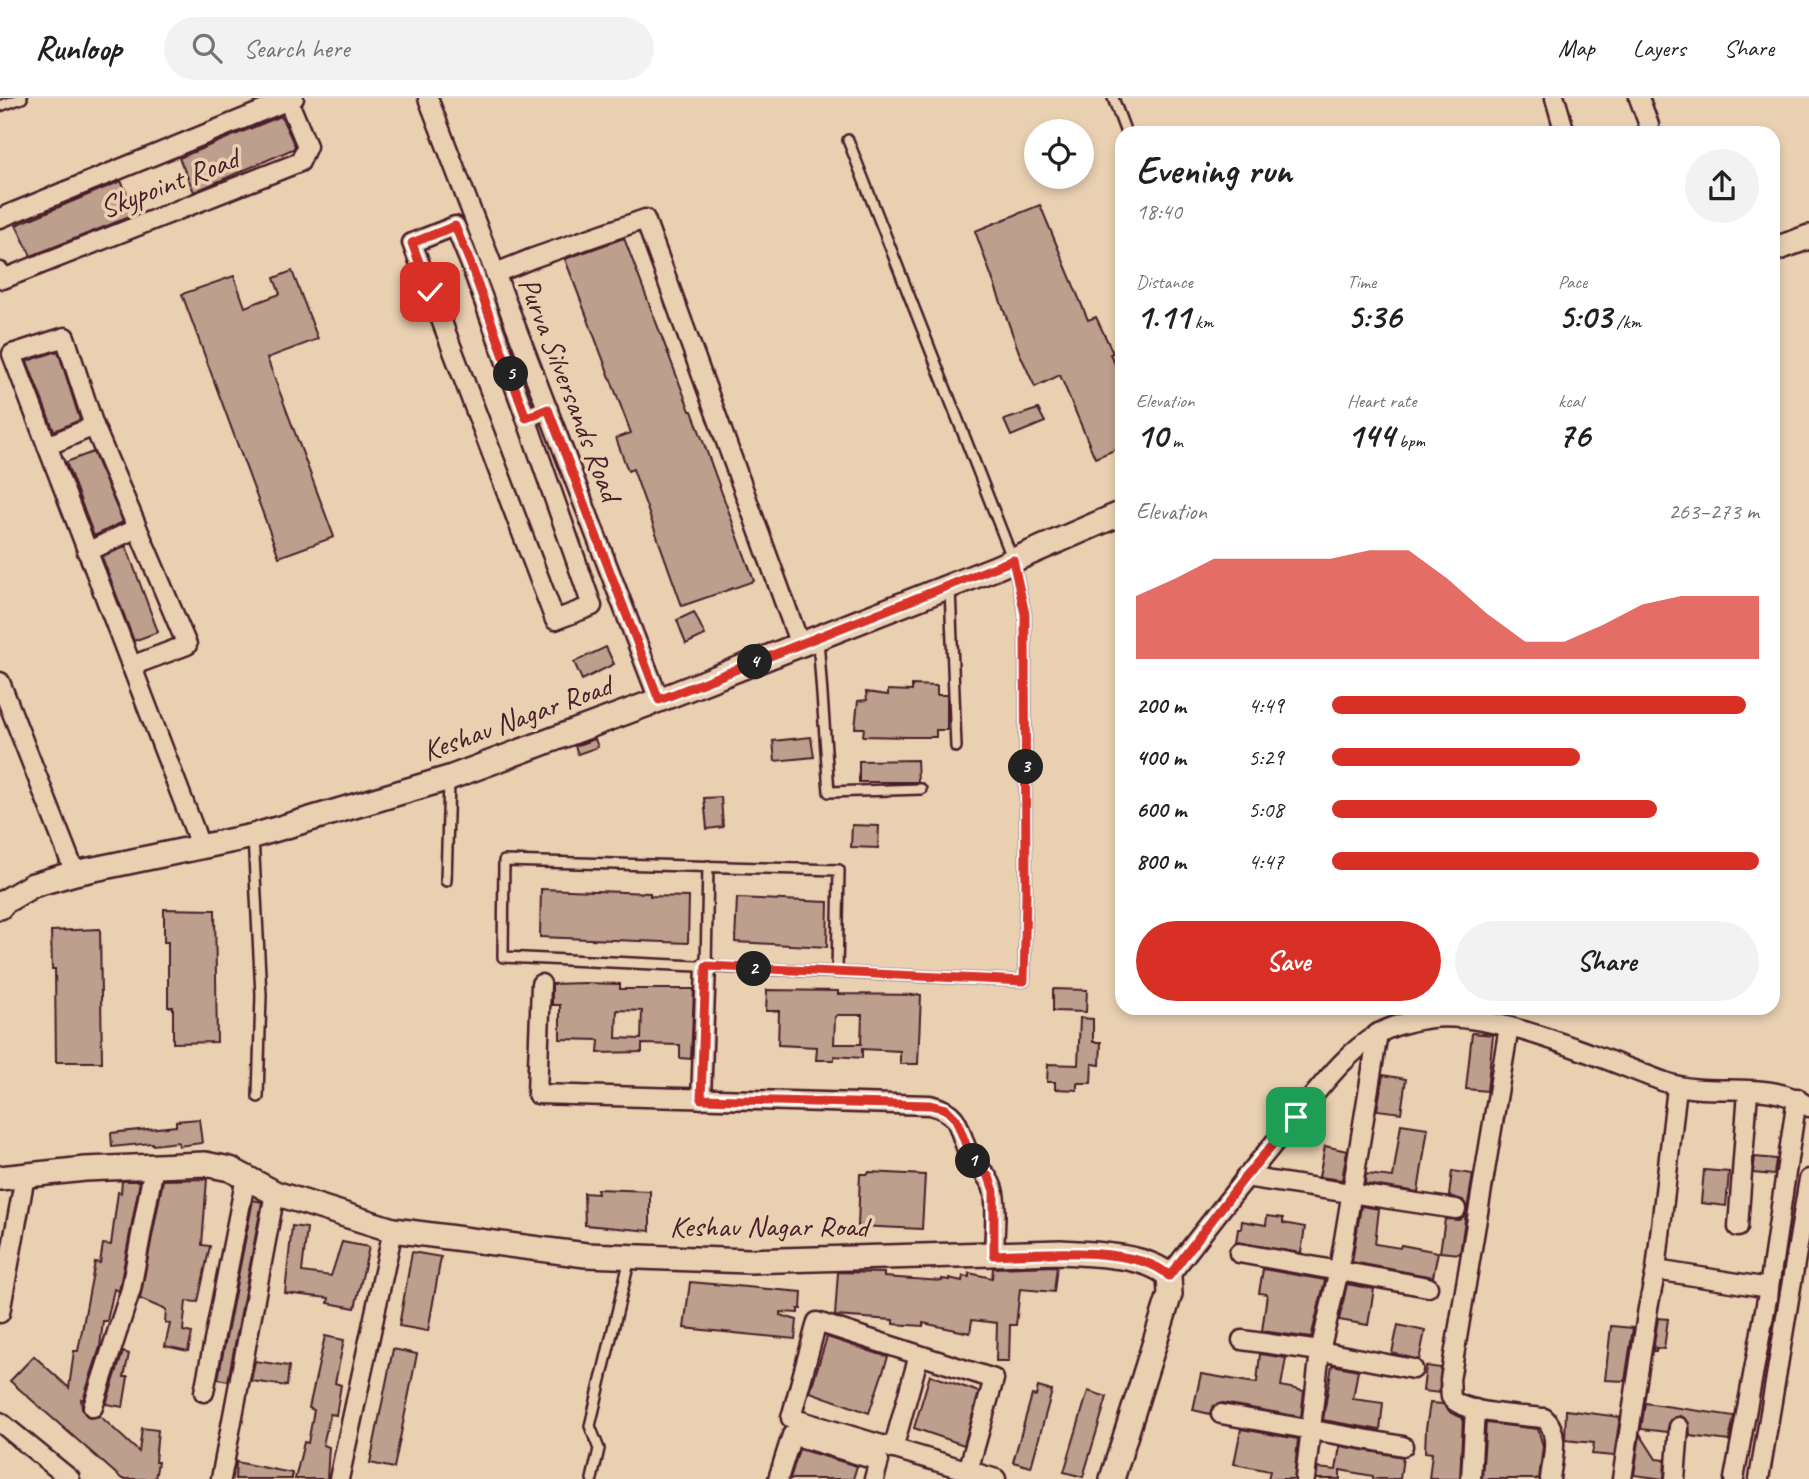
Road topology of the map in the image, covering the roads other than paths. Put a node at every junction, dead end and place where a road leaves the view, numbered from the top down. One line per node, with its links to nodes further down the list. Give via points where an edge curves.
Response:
1 (22, 98): 7 (lane)
2 (428, 98): 16 (street, Purva Silversands Road)
3 (1112, 98): 8 (lane)
4 (1555, 98): 9 (street)
5 (1639, 98): 10 (street)
6 (290, 99): 12 (street, Skypoint Road); 15 (street, Skypoint Road, via 307,146 300,162 3,279)
7 (0, 106)
8 (1123, 126)
9 (1563, 126)
10 (1648, 126)
11 (848, 140): 24 (lane)
12 (0, 218)
13 (1809, 237): 14 (street)
14 (1780, 247)
15 (0, 272)
16 (496, 274): 17 (street, Purva Silversands Road); 26 (street, via 645,219)
17 (548, 409): 18 (street); 29 (street, Purva Silversands Road)
18 (526, 418): 18 (street, via 455,226 412,243 555,620 592,606)
19 (94, 426): 20 (street); 20 (street, via 65,337 12,355); 22 (street)
20 (47, 446): 23 (street)
21 (1115, 516): 24 (street, Keshav Nagar Road)
22 (137, 528): 23 (street); 27 (street, via 187,645)
23 (88, 552): 27 (street)
24 (1013, 560): 25 (street, Keshav Nagar Road); 40 (lane, via 1025,614 1024,981)
25 (950, 586): 26 (street, Keshav Nagar Road); 30 (lane)
26 (809, 641): 29 (street, Keshav Nagar Road); 32 (lane, via 829,792)
27 (131, 666): 34 (street)
28 (0, 682): 36 (street)
29 (659, 700): 31 (street, Keshav Nagar Road)
30 (956, 747)
31 (449, 778): 33 (street, Keshav Nagar Road); 37 (lane)
32 (921, 789)
33 (253, 836): 34 (street, Keshav Nagar Road); 48 (lane, via 261,995)
34 (200, 846): 36 (street, Keshav Nagar Road)
35 (708, 866): 39 (lane); 39 (lane, via 504,861 503,957); 40 (lane, via 839,870)
36 (75, 873): 38 (street, Keshav Nagar Road, via 33,886)
37 (446, 881)
38 (1, 903)
39 (706, 966): 40 (lane); 49 (street)
40 (837, 972)
41 (541, 984): 49 (street, via 537,1094)
42 (1457, 1015): 45 (street)
43 (1468, 1015): 44 (street)
44 (1508, 1027): 46 (street); 78 (street, via 1450,1380 1451,1397 1457,1404)
45 (1378, 1033): 54 (street, via 1346,1058); 58 (street)
46 (1677, 1087): 47 (street); 67 (street)
47 (1748, 1091): 50 (street, via 1780,1093); 61 (street)
48 (258, 1097)
49 (701, 1099): 64 (street, via 946,1109 956,1119 972,1160 989,1177 994,1191)
50 (1803, 1103): 70 (street)
51 (154, 1166): 52 (street, Keshav Nagar Road); 53 (street, Keshav Nagar Road, via 205,1164); 77 (street, via 131,1289)
52 (24, 1176): 55 (street, Keshav Nagar Road); 71 (street)
53 (246, 1177): 57 (street, Keshav Nagar Road); 76 (street)
54 (1245, 1177): 58 (street); 68 (street)
55 (0, 1178)
56 (1809, 1179): 60 (street)
57 (275, 1193): 62 (street, Keshav Nagar Road); 87 (street)
58 (1353, 1194): 59 (street); 66 (street)
59 (1456, 1209)
60 (1805, 1223): 100 (street)
61 (1738, 1227)
62 (393, 1230): 65 (street, Keshav Nagar Road, via 586,1255); 88 (street)
63 (1239, 1253): 66 (street)
64 (994, 1255): 65 (street, Keshav Nagar Road, via 749,1261); 68 (street, Keshav Nagar Road, via 1103,1255 1161,1268)
65 (630, 1256): 89 (lane, via 590,1426 599,1449)
66 (1339, 1270): 69 (street); 73 (street)
67 (1656, 1270): 70 (street); 97 (street)
68 (1169, 1276): 93 (street, via 1170,1294)
69 (1428, 1287)
70 (1769, 1288): 99 (street)
71 (0, 1313)
72 (1242, 1340): 73 (street)
73 (1320, 1351): 75 (street); 82 (street)
74 (919, 1355): 84 (street); 84 (street, via 817,1322 814,1327 792,1418); 85 (street, via 994,1379)
75 (1413, 1369)
76 (204, 1392)
77 (93, 1407)
78 (1475, 1409): 95 (street); 96 (street, via 1544,1418 1550,1423 1554,1434)
79 (1221, 1415): 82 (street)
80 (0, 1422): 86 (street)
81 (1679, 1427): 98 (street)
82 (1311, 1431): 83 (street); 94 (street)
83 (1403, 1446)
84 (893, 1449): 85 (street)
85 (968, 1471): 92 (street)
86 (70, 1479)
87 (221, 1479)
88 (339, 1479)
89 (592, 1479)
90 (778, 1479): 91 (street, via 792,1435 879,1461)
91 (874, 1479)
92 (996, 1479)
93 (1112, 1479)
94 (1305, 1479)
95 (1471, 1479)
96 (1550, 1479)
97 (1622, 1479)
98 (1675, 1479)
99 (1734, 1479)
100 (1759, 1479)

